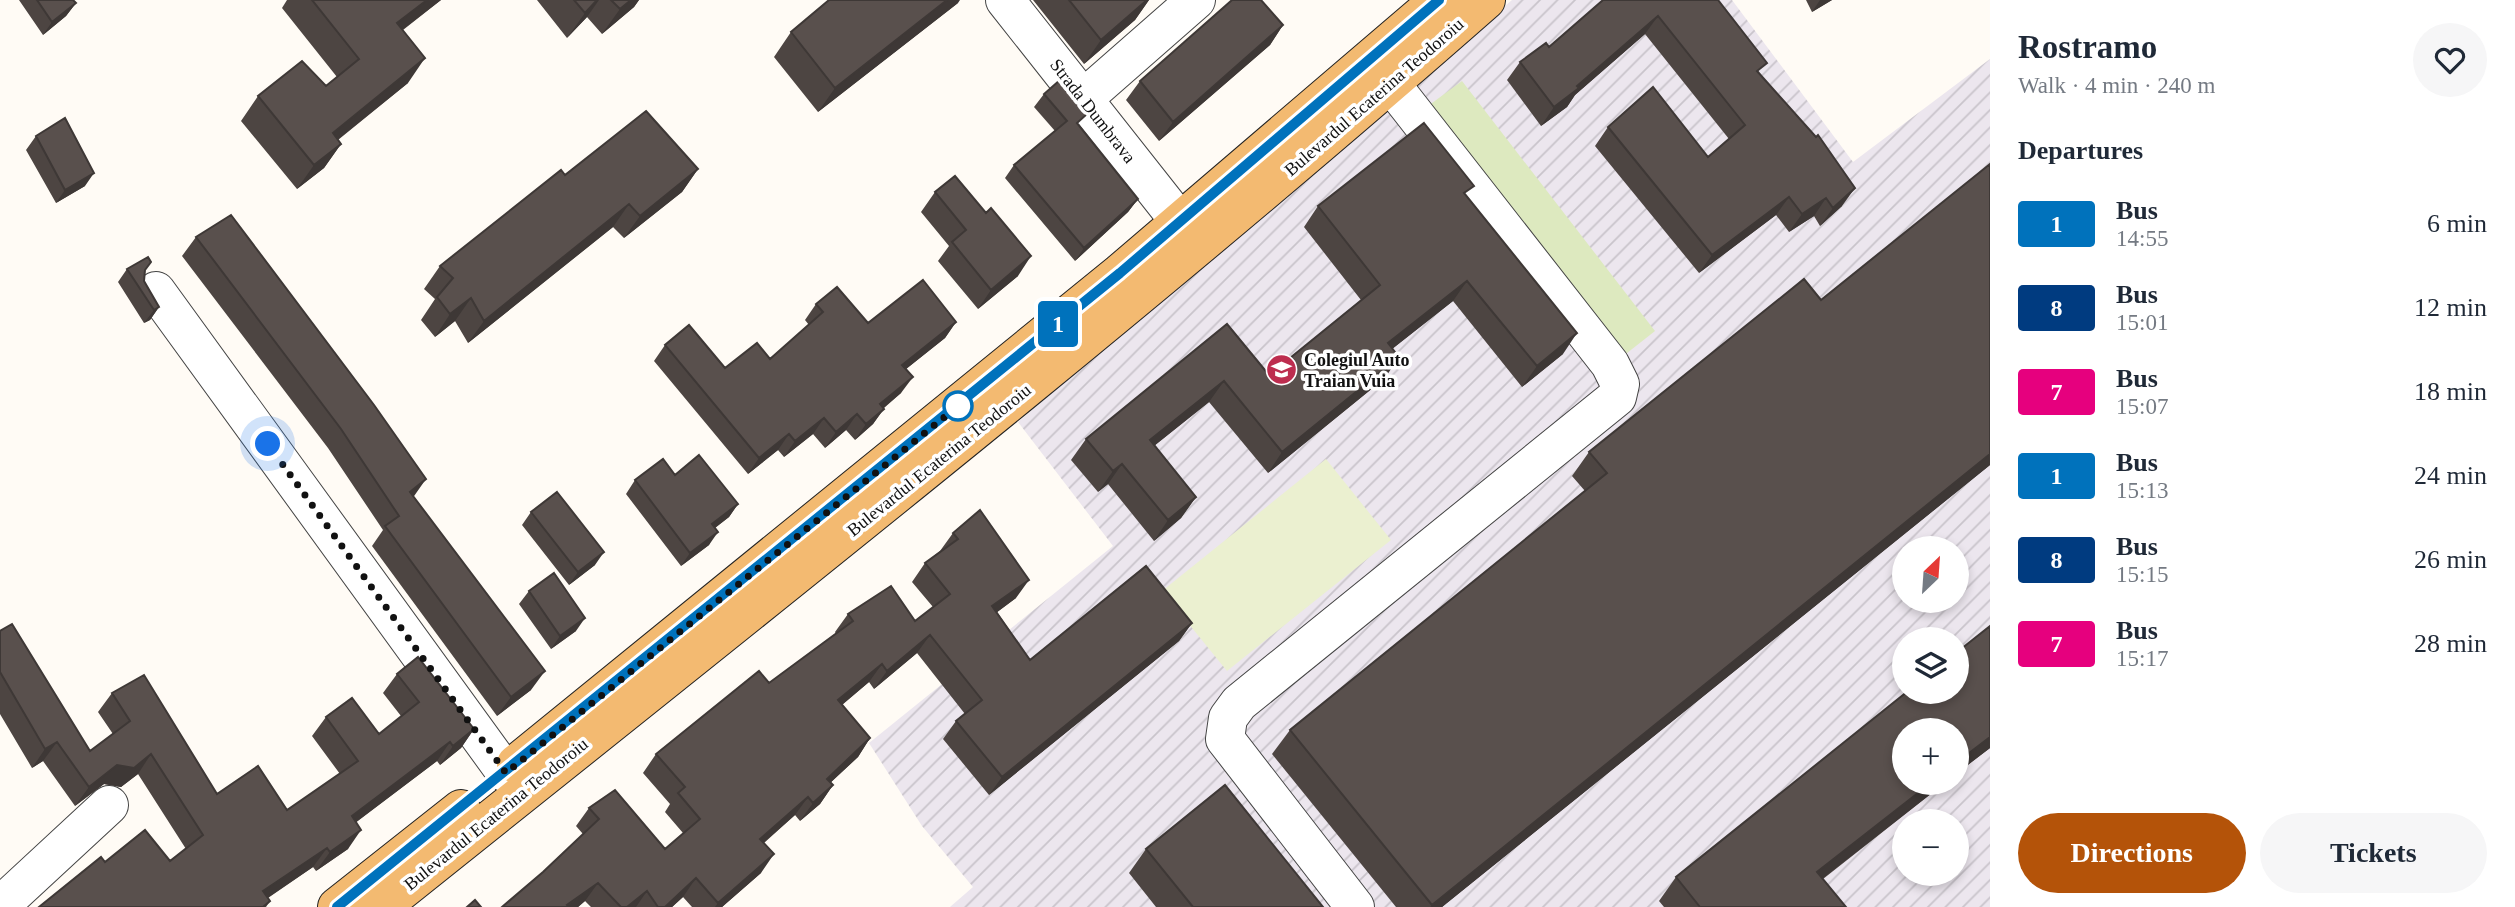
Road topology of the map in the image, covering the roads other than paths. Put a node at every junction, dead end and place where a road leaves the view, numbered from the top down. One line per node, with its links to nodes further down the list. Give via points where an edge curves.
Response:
1 (1005, 0): 6 (street, Strada Dumbrava)
2 (1196, 0): 6 (street)
3 (1439, 0): 5 (main road, Bulevardul Ecaterina Teodoroiu)
4 (1486, 0): 5 (main road, Bulevardul Ecaterina Teodoroiu)
5 (1382, 71): 7 (main road, Bulevardul Ecaterina Teodoroiu); 14 (street, via 1610,364 1620,384 1617,397 1228,718 1225,739)
6 (1083, 99): 7 (street, Strada Dumbrava)
7 (1191, 234): 9 (main road, Bulevardul Ecaterina Teodoroiu); 13 (main road, Bulevardul Ecaterina Teodoroiu, via 1014,400)
8 (156, 291): 9 (street)
9 (506, 773): 12 (main road, Bulevardul Ecaterina Teodoroiu)
10 (109, 804): 11 (street)
11 (0, 906)
12 (337, 907)
13 (381, 907)
14 (1355, 907)

